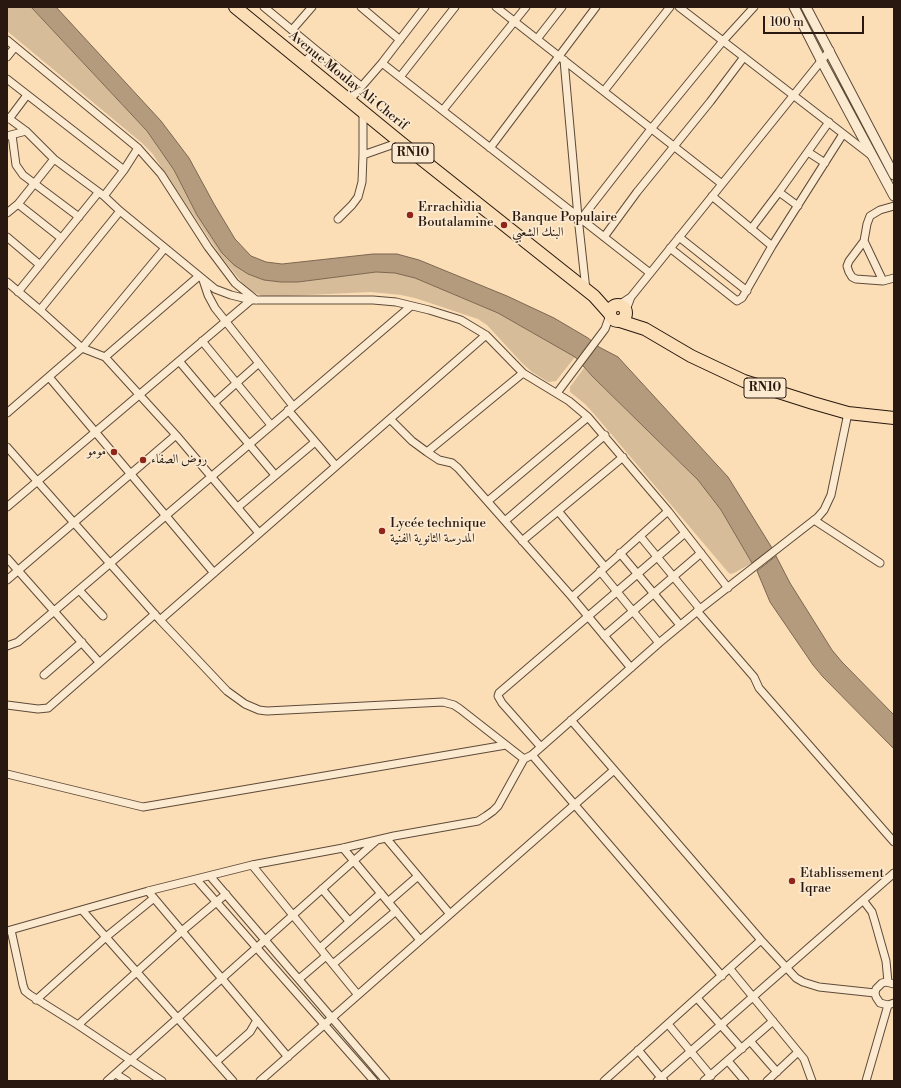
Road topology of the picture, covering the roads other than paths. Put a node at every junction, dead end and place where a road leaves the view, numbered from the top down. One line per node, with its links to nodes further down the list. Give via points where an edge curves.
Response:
1 (235, 7): 30 (main road, Avenue Moulay Ali Cherif / RN10)
2 (264, 7): 17 (street)
3 (312, 7): 17 (street)
4 (361, 7): 20 (street)
5 (455, 7): 31 (street)
6 (496, 7): 16 (street)
7 (526, 7): 16 (street)
8 (562, 7): 18 (street)
9 (596, 7): 27 (street)
10 (670, 7): 34 (street)
11 (679, 7): 21 (street)
12 (754, 7): 21 (street)
13 (794, 7): 28 (street)
14 (806, 7): 24 (street)
15 (421, 8): 20 (street)
16 (515, 21): 18 (street); 38 (street)
17 (292, 30): 23 (street)
18 (537, 39): 27 (street)
19 (7, 40): 22 (street)
20 (400, 40): 29 (street)
21 (723, 41): 26 (street); 42 (street)
22 (15, 47): 25 (street); 48 (street)
23 (316, 50): 30 (street); 33 (street)
24 (830, 50): 28 (street); 56 (street)
25 (7, 57)
26 (744, 58): 36 (street); 47 (street)
27 (562, 59): 34 (street); 49 (street); 69 (street)
28 (821, 60): 36 (street); 52 (street)
29 (382, 62): 31 (street); 33 (street)
30 (303, 64): 37 (main road, Avenue Moulay Ali Cherif / RN10)
31 (400, 77): 38 (street)
32 (7, 78): 35 (street)
33 (361, 86): 37 (street)
34 (604, 91): 42 (street)
35 (27, 94): 40 (street); 55 (street)
36 (793, 95): 41 (street); 58 (street)
37 (349, 101): 39 (main road, Avenue Moulay Ali Cherif / RN10)
38 (443, 110): 49 (street)
39 (363, 112): 46 (main road, Avenue Moulay Ali Cherif / RN10); 51 (street)
40 (8, 118): 43 (street)
41 (828, 122): 44 (street); 50 (street)
42 (651, 129): 47 (street); 69 (street)
43 (26, 131): 45 (street); 53 (street)
44 (843, 134): 52 (street); 54 (street)
45 (10, 135): 57 (street, via 16,165 27,179)
46 (400, 142): 51 (street); 90 (main road, Avenue Moulay Ali Cherif / RN10)
47 (674, 146): 58 (street); 73 (street)
48 (138, 148): 55 (street); 91 (street, via 162,174 208,247 235,284)
49 (490, 148): 69 (street)
50 (808, 152): 54 (street); 59 (street)
51 (364, 155): 70 (street, via 358,197)
52 (875, 158): 62 (street)
53 (54, 159): 57 (street); 60 (street)
54 (824, 163): 64 (street)
55 (124, 170): 60 (street)
56 (894, 175)
57 (36, 184): 63 (street); 68 (street)
58 (722, 184): 61 (street)
59 (779, 192): 64 (street); 71 (street)
60 (101, 194): 66 (street); 68 (street)
61 (712, 196): 71 (street); 74 (street)
62 (894, 196)
63 (18, 204): 67 (street); 75 (street)
64 (798, 206): 77 (street)
65 (894, 206): 76 (street, via 870,216)
66 (120, 211): 78 (street); 93 (street)
67 (7, 213)
68 (79, 217): 75 (street)
69 (579, 218): 73 (street); 90 (street)
70 (338, 219)
71 (751, 229): 77 (street)
72 (7, 237): 80 (street)
73 (604, 237): 82 (street)
74 (679, 237): 79 (street); 81 (street)
75 (61, 238): 80 (street)
76 (864, 241): 86 (street); 86 (street, via 849,261 849,272 856,279)
77 (772, 246): 88 (street)
78 (165, 248): 83 (street); 98 (street)
79 (670, 248): 82 (street); 85 (street)
80 (40, 264): 89 (street)
81 (718, 268): 85 (street); 88 (street)
82 (650, 273): 94 (street)
83 (201, 278): 91 (street, via 215,289); 95 (street, via 215,308); 99 (street)
84 (894, 278): 86 (street)
85 (710, 280): 88 (street, via 737,301)
86 (883, 281)
87 (7, 282): 89 (street)
88 (747, 290)
89 (18, 292): 93 (street)
90 (590, 293): 94 (main road, RN10)
91 (253, 300): 92 (street, via 373,300); 95 (street)
92 (411, 306): 96 (street, via 461,320); 108 (street)
93 (40, 310): 98 (street)
94 (618, 313): 105 (street); 109 (main road, RN10, via 691,356 744,381)
95 (225, 322): 97 (street); 101 (street)
96 (486, 335): 102 (street); 113 (street)
97 (202, 341): 100 (street); 104 (street)
98 (82, 348): 99 (street); 103 (street)
99 (105, 357): 106 (street)
100 (179, 361): 106 (street); 107 (street)
101 (259, 363): 104 (street); 108 (street)
102 (523, 373): 105 (street); 121 (street)
103 (49, 377): 110 (street); 115 (street)
104 (236, 383): 107 (street); 114 (street)
105 (556, 393): 111 (street)
106 (140, 394): 115 (street); 116 (street)
107 (214, 403): 119 (street)
108 (291, 408): 114 (street); 118 (street)
109 (848, 412): 112 (main road, RN10); 134 (street, via 831,495 824,510)
110 (7, 413)
111 (588, 417): 117 (street); 128 (street)
112 (894, 418)
113 (390, 419): 121 (street); 123 (street)
114 (271, 425): 119 (street)
115 (95, 432): 124 (street); 127 (street)
116 (176, 435): 124 (street); 126 (street)
117 (605, 435): 122 (street); 135 (street)
118 (315, 442): 123 (street); 125 (street)
119 (248, 444): 125 (street); 126 (street)
120 (7, 447): 127 (street)
121 (427, 452): 128 (street, via 439,460 455,465)
122 (623, 457): 131 (street); 132 (street)
123 (336, 466): 137 (street)
124 (130, 474): 133 (street); 136 (street)
125 (275, 475): 130 (street)
126 (210, 477): 130 (street); 133 (street)
127 (38, 481): 129 (street); 136 (street)
128 (488, 501): 135 (street)
129 (7, 507)
130 (238, 507): 137 (street)
131 (558, 511): 140 (street); 147 (street)
132 (668, 511): 138 (street); 139 (street)
133 (165, 516): 145 (street); 149 (street)
134 (814, 520): 146 (street); 153 (street)
135 (505, 521): 140 (street)
136 (74, 522): 145 (street); 148 (street)
137 (259, 533): 149 (street)
138 (685, 533): 142 (street); 143 (street)
139 (640, 536): 141 (street); 143 (street)
140 (522, 542): 157 (street)
141 (620, 553): 147 (street); 150 (street)
142 (701, 553): 151 (street); 153 (street)
143 (657, 557): 150 (street); 151 (street)
144 (7, 558): 148 (street)
145 (110, 563): 154 (street); 163 (street)
146 (880, 563)
147 (602, 569): 155 (street); 157 (street)
148 (18, 570): 152 (street); 159 (street)
149 (214, 573): 163 (street)
150 (637, 574): 155 (street); 156 (street)
151 (674, 576): 156 (street); 158 (street)
152 (7, 580)
153 (728, 588): 158 (street)
154 (79, 590): 159 (street); 161 (street)
155 (617, 592): 160 (street); 162 (street)
156 (654, 594): 160 (street); 164 (street)
157 (572, 597): 162 (street)
158 (699, 610): 164 (street); 183 (street, via 754,677 759,688)
159 (54, 611): 166 (street); 168 (street, via 18,642)
160 (633, 611): 165 (street); 167 (street)
161 (103, 616)
162 (588, 616): 165 (street); 175 (street, via 498,694 502,703)
163 (157, 617): 169 (street); 174 (street, via 227,691 259,710 443,702 454,705)
164 (680, 625): 167 (street)
165 (604, 636): 170 (street)
166 (82, 642): 169 (street); 171 (street)
167 (659, 643): 170 (street)
168 (7, 646)
169 (99, 662): 172 (street, via 48,708)
170 (632, 668): 173 (street)
171 (44, 675)
172 (7, 705)
173 (571, 720): 175 (street); 178 (street)
174 (506, 744): 177 (street); 179 (street, via 143,807)
175 (540, 746): 176 (street)
176 (532, 755): 177 (street); 180 (street)
177 (524, 758): 181 (street, via 498,806 478,821)
178 (614, 770): 180 (street); 209 (street)
179 (7, 774)
180 (575, 804): 201 (street); 217 (street)
181 (386, 838): 182 (street); 189 (street)
182 (376, 841): 184 (street); 185 (street)
183 (894, 842)
184 (344, 848): 185 (street); 186 (street)
185 (354, 860): 191 (street); 193 (street)
186 (252, 864): 188 (street); 202 (street)
187 (894, 873): 196 (street)
188 (210, 876): 190 (street); 194 (street)
189 (418, 876): 198 (street); 201 (street)
190 (197, 880): 192 (street); 197 (street)
191 (322, 889): 202 (street); 203 (street)
192 (148, 891): 195 (street); 199 (street)
193 (381, 893): 198 (street); 203 (street)
194 (226, 894): 197 (street); 207 (street)
195 (154, 898): 205 (street); 206 (street)
196 (863, 900): 214 (street); 220 (street, via 872,912)
197 (216, 902): 205 (street); 210 (street)
198 (388, 902): 200 (street)
199 (82, 910): 204 (street); 206 (street)
200 (396, 911): 208 (street); 213 (street)
201 (450, 914): 208 (street)
202 (293, 915): 207 (street); 211 (street)
203 (349, 921): 211 (street)
204 (9, 931): 225 (street, via 25,991)
205 (182, 931): 216 (street); 218 (street)
206 (106, 937): 216 (street); 225 (street)
207 (265, 940): 210 (street); 219 (street)
208 (420, 940): 222 (street)
209 (761, 940): 214 (street); 215 (street)
210 (257, 948): 218 (street); 233 (street)
211 (320, 948): 212 (street)
212 (326, 956): 213 (street); 219 (street)
213 (333, 964): 222 (street)
214 (786, 967): 221 (street, via 796,978 812,985); 223 (street)
215 (730, 969): 217 (street); 223 (street)
216 (137, 972): 227 (street); 232 (street)
217 (722, 976): 224 (street)
218 (222, 979): 227 (street); 229 (street)
219 (299, 979): 228 (street)
220 (891, 983): 221 (street, via 878,985)
221 (875, 993): 226 (street, via 878,1001 884,1005)
222 (358, 995): 228 (street)
223 (752, 997): 230 (street); 234 (street)
224 (697, 998): 231 (street); 234 (street)
225 (36, 1000): 232 (street)
226 (891, 1004): 259 (street)
227 (178, 1018): 241 (street); 243 (street)
228 (332, 1018): 233 (street); 254 (street)
229 (257, 1020): 240 (street); 243 (street, via 250,1032)
230 (773, 1021): 235 (street); 239 (street)
231 (668, 1024): 237 (street); 238 (street)
232 (78, 1025): 241 (street)
233 (324, 1025): 240 (street); 253 (street)
234 (720, 1025): 236 (street); 238 (street)
235 (750, 1041): 236 (street); 244 (street)
236 (742, 1049): 242 (street)
237 (638, 1050): 247 (street); 248 (street)
238 (691, 1051): 245 (street); 248 (street)
239 (798, 1052): 244 (street); 258 (street, via 807,1064)
240 (288, 1057): 252 (street)
241 (131, 1060): 246 (street); 250 (street)
242 (728, 1061): 245 (street); 256 (street)
243 (216, 1062): 251 (street)
244 (777, 1072): 257 (street)
245 (711, 1076): 255 (street)
246 (112, 1078): 249 (street)
247 (606, 1080)
248 (661, 1080)
249 (127, 1081)
250 (162, 1081)
251 (233, 1081)
252 (260, 1081)
253 (374, 1081)
254 (386, 1081)
255 (704, 1081)
256 (745, 1081)
257 (767, 1081)
258 (812, 1081)
259 (866, 1081)

